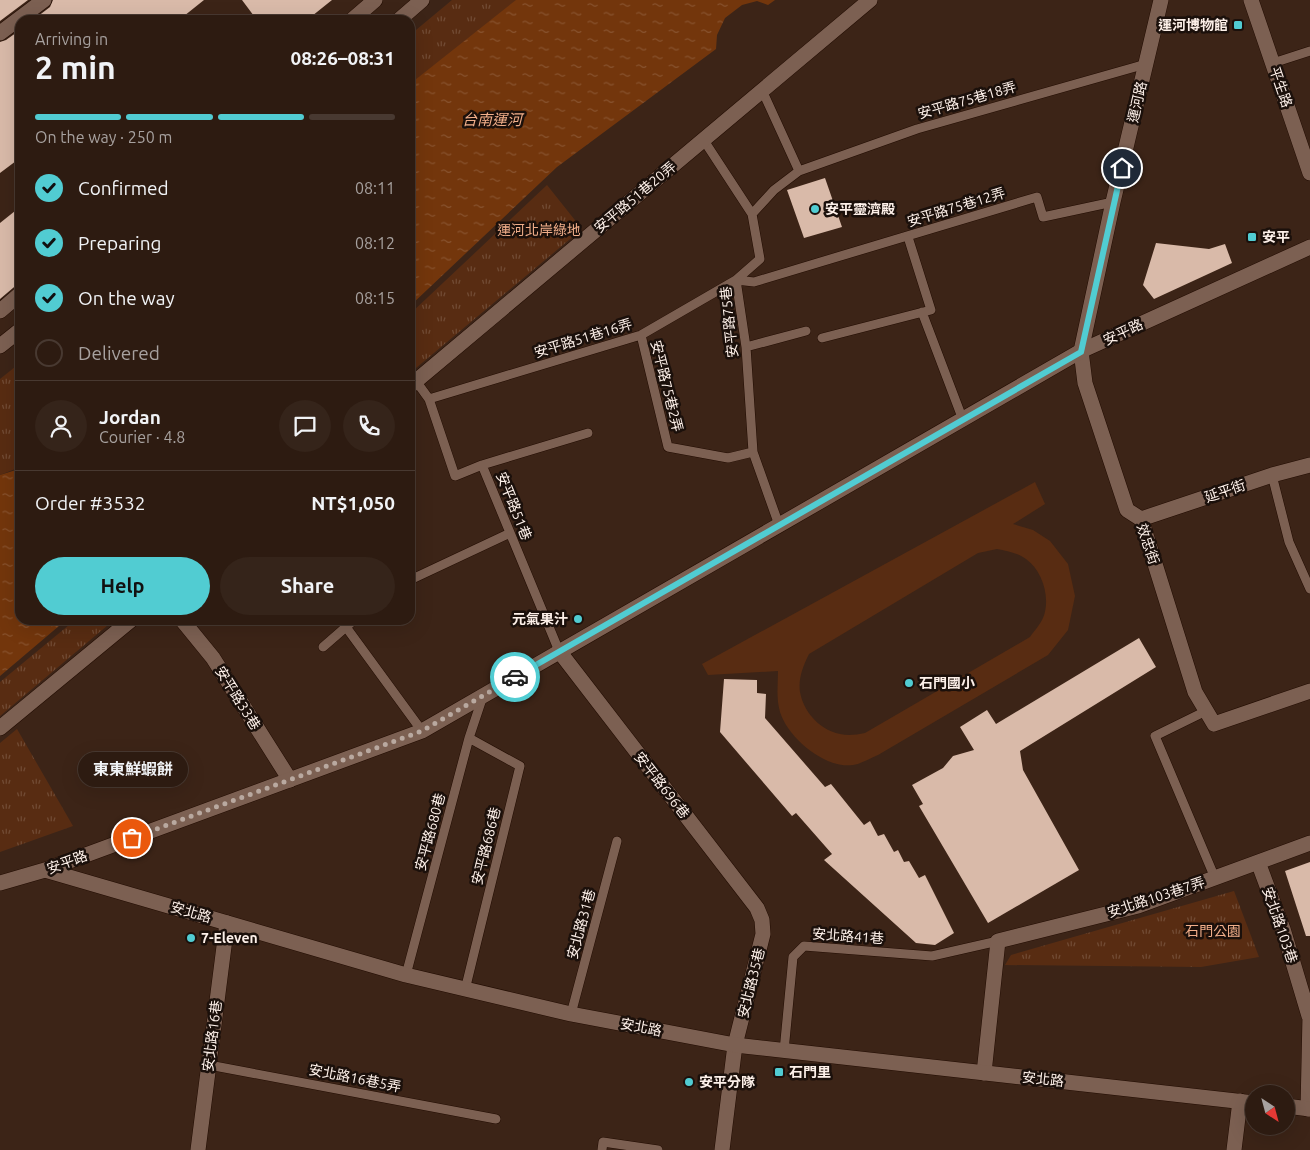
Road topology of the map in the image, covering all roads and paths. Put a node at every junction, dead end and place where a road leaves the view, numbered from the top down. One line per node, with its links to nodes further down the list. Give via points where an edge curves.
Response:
1 (44, 0): 7 (street)
2 (375, 0): 8 (street)
3 (422, 0): 9 (street)
4 (870, 0): 15 (street, 安平路51巷20弄)
5 (1161, 0): 14 (street, 運河路)
6 (1251, 0): 13 (street, 平生路)
7 (24, 15)
8 (358, 15)
9 (404, 15)
10 (15, 22): 11 (street)
11 (0, 33)
12 (1310, 51): 13 (lane)
13 (1273, 63): 18 (street, 平生路)
14 (1146, 64): 17 (lane, 安平路75巷18弄, via 917,129); 19 (street, 運河路)
15 (762, 90): 16 (street, 安平路51巷20弄); 17 (lane)
16 (703, 139): 20 (lane); 34 (street, 安平路51巷20弄)
17 (799, 171): 20 (lane, via 774,190)
18 (1310, 173)
19 (1113, 202): 21 (lane, 安平路75巷12弄, via 1042,217 1037,197); 33 (street, 運河路)
20 (752, 214): 23 (lane, 安平路75巷, via 760,259)
21 (908, 236): 23 (lane, 安平路75巷12弄, via 754,282); 26 (lane, via 931,310)
22 (1310, 247): 33 (street, 安平路)
23 (736, 280): 29 (lane, 安平路51巷16弄); 32 (lane, 安平路75巷)
24 (15, 298): 25 (street)
25 (0, 311)
26 (922, 312): 30 (lane); 37 (lane)
27 (806, 331): 32 (lane)
28 (15, 334): 31 (street)
29 (641, 335): 36 (lane, 安平路51巷16弄); 39 (lane, 安平路75巷2弄, via 668,448 728,458)
30 (822, 338)
31 (0, 346)
32 (746, 347): 39 (lane, 安平路75巷)
33 (1081, 352): 37 (street, 安平路); 43 (street, 效忠街, via 1085,383 1127,510)
34 (415, 381)
35 (415, 385): 36 (lane, 安平路51巷)
36 (429, 399): 40 (lane, 安平路51巷, via 455,476)
37 (963, 420): 44 (street, 安平路)
38 (588, 433): 40 (lane)
39 (753, 452): 44 (lane, 安平路75巷)
40 (482, 465): 45 (lane, 安平路51巷)
41 (1310, 465): 42 (street, 延平街)
42 (1272, 475): 43 (street, 延平街); 47 (lane, via 1289,542)
43 (1141, 519): 56 (street, 效忠街, via 1195,692)
44 (779, 525): 53 (street, 安平路)
45 (510, 533): 46 (lane); 53 (lane, 安平路51巷)
46 (415, 578)
47 (1310, 589)
48 (125, 625): 57 (street)
49 (186, 625): 60 (street, 安平路33巷, via 213,658)
50 (348, 625): 51 (lane)
51 (346, 627): 52 (lane); 58 (lane)
52 (323, 647)
53 (559, 651): 55 (street, 安平路); 67 (street, 安平路696巷, via 757,908)
54 (1310, 691): 56 (street, via 1214,724)
55 (483, 696): 58 (street, 安平路); 59 (lane, 安平路680巷)
56 (1206, 711): 65 (lane, via 1155,736)
57 (0, 728)
58 (422, 731): 60 (street, 安平路)
59 (469, 738): 70 (lane, 安平路680巷); 71 (lane, 安平路686巷, via 520,766)
60 (290, 780): 64 (street, 安平路)
61 (617, 841): 72 (lane, 安北路31巷)
62 (1310, 843): 63 (street, 安北路103巷7弄)
63 (1258, 862): 65 (street, 安北路103巷7弄); 73 (street, 安北路103巷)
64 (45, 870): 66 (street, 安平路); 68 (street, 安北路)
65 (1215, 878): 69 (street, 安北路103巷7弄, via 1138,906)
66 (0, 883)
67 (762, 920): 74 (street, 安北路35巷, via 763,934)
68 (227, 923): 70 (street, 安北路); 76 (street, 安北路16巷)
69 (998, 941): 75 (lane, 安北路41巷, via 932,956 804,946 793,957); 77 (street)
70 (406, 975): 71 (street, 安北路)
71 (465, 990): 72 (street, 安北路)
72 (572, 1014): 74 (street, 安北路)
73 (1310, 1016): 81 (street, 安北路103巷)
74 (735, 1045): 75 (street, 安北路); 86 (street, 安北路35巷)
75 (784, 1051): 77 (street, 安北路)
76 (209, 1065): 82 (lane, 安北路16巷5弄); 83 (street, 安北路16巷)
77 (984, 1073): 78 (street, 安北路)
78 (1245, 1102)
79 (1295, 1107): 81 (street)
80 (1245, 1109): 87 (street)
81 (1309, 1109)
82 (496, 1119)
83 (198, 1150)
84 (602, 1150): 85 (lane, via 603,1142)
85 (658, 1150)
86 (722, 1150)
87 (1234, 1150)

